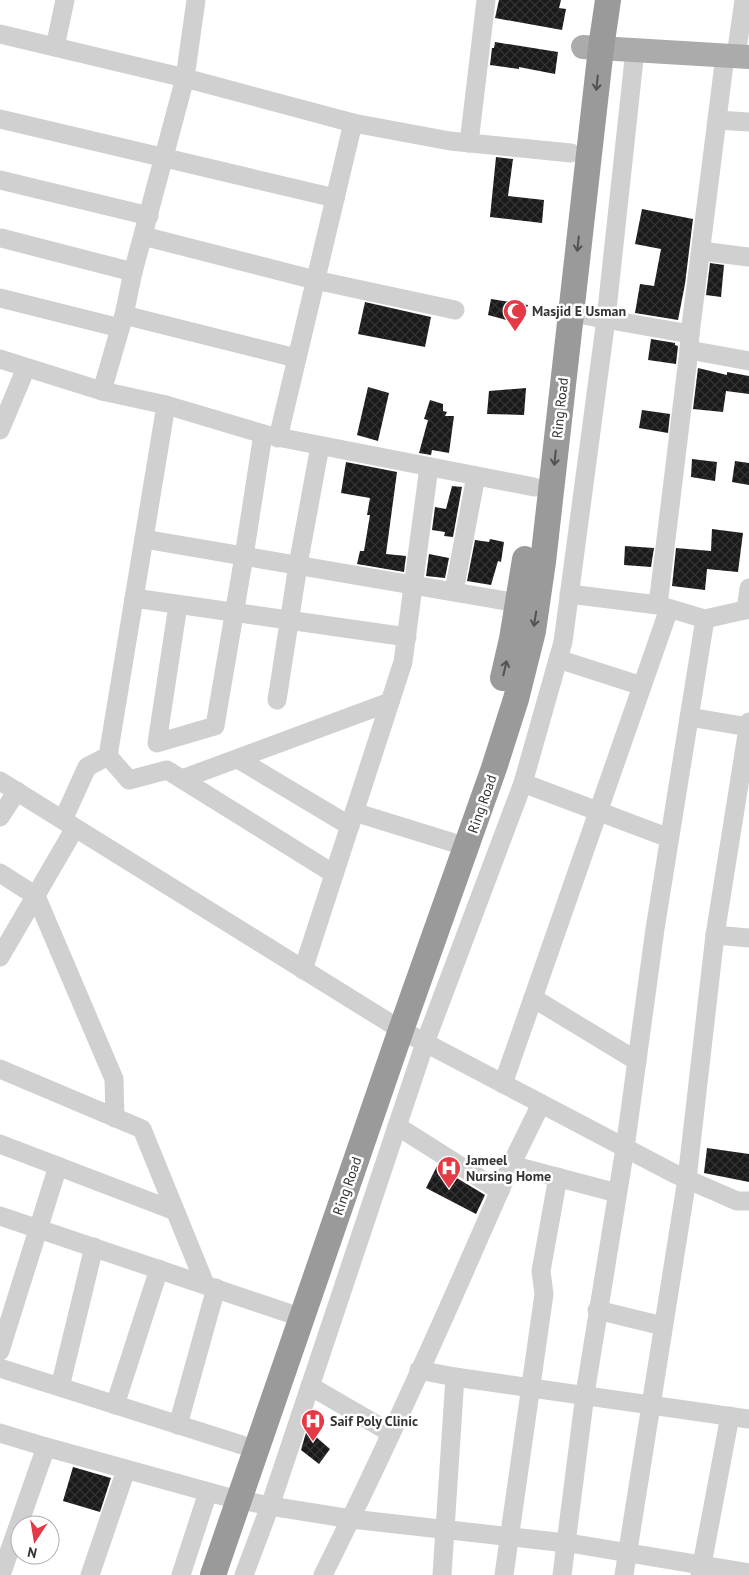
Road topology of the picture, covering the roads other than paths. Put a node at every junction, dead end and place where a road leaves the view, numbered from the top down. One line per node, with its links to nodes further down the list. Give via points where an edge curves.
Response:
1 (65, 0): 8 (street)
2 (196, 0): 12 (street)
3 (486, 0): 17 (street)
4 (590, 0): 9 (highway, Ring Road)
5 (608, 0): 9 (highway, Ring Road)
6 (744, 0): 11 (street)
7 (0, 34): 8 (street)
8 (55, 47): 12 (street)
9 (592, 48): 10 (main road); 18 (highway, Ring Road); 31 (highway, Ring Road, one-way to 31)
10 (635, 50): 11 (main road); 32 (street)
11 (737, 56): 14 (street)
12 (184, 78): 16 (street); 19 (street)
13 (0, 119): 19 (street)
14 (717, 120): 15 (street); 25 (street)
15 (749, 122)
16 (353, 123): 17 (street); 21 (street)
17 (470, 143): 18 (street)
18 (571, 153): 46 (highway, Ring Road)
19 (164, 159): 21 (street); 22 (street)
20 (0, 180): 22 (street)
21 (334, 198): 28 (street)
22 (149, 216): 23 (street)
23 (143, 236): 27 (street); 28 (street)
24 (1, 238): 27 (street)
25 (701, 251): 26 (street); 34 (street)
26 (749, 257)
27 (133, 272): 33 (street)
28 (315, 280): 30 (street); 35 (street)
29 (0, 298): 33 (street)
30 (455, 310)
31 (571, 313): 32 (street); 89 (highway, Ring Road, one-way to 89, via 533,631 494,768)
32 (606, 319): 34 (street); 53 (street)
33 (122, 322): 35 (street); 39 (street)
34 (690, 342): 37 (street); 57 (street)
35 (296, 358): 42 (street)
36 (0, 360): 38 (street)
37 (749, 361)
38 (26, 368): 39 (street); 41 (street)
39 (102, 391): 40 (street)
40 (166, 405): 42 (street); 47 (street)
41 (0, 430)
42 (270, 436): 43 (street); 48 (street)
43 (320, 446): 44 (street); 49 (street)
44 (429, 467): 45 (street); 50 (street)
45 (476, 476): 46 (street); 52 (street)
46 (534, 487): 55 (highway, Ring Road)
47 (144, 539): 48 (street); 54 (street)
48 (244, 556): 49 (street); 59 (street)
49 (298, 565): 50 (street); 61 (street)
50 (414, 584): 52 (street); 62 (street)
51 (749, 588): 58 (street)
52 (454, 591): 55 (street)
53 (569, 594): 57 (street); 63 (street)
54 (134, 598): 56 (street); 69 (street)
55 (518, 603): 80 (highway, Ring Road, one-way to 55, via 498,699)
56 (178, 605): 59 (street); 59 (street, via 157,743 215,726)
57 (663, 607): 60 (street); 64 (street)
58 (748, 610): 60 (street)
59 (234, 612): 61 (street)
60 (705, 619): 67 (street)
61 (290, 620): 62 (street); 65 (street)
62 (407, 637): 66 (street, via 404,662)
63 (558, 659): 64 (street); 73 (street)
64 (642, 686): 75 (street)
65 (277, 700)
66 (390, 702): 70 (street); 77 (street)
67 (689, 717): 68 (street); 79 (street)
68 (749, 724): 84 (street)
69 (108, 756): 71 (street, via 129,780 167,770); 78 (street, via 87,767)
70 (238, 759): 71 (street); 77 (street)
71 (182, 779): 82 (street)
72 (0, 781): 74 (street)
73 (523, 783): 75 (street); 90 (street)
74 (17, 791): 76 (street); 78 (street)
75 (598, 811): 79 (street); 88 (street)
76 (0, 818)
77 (352, 819): 80 (street); 82 (street)
78 (69, 824): 83 (street); 87 (street)
79 (669, 838): 91 (street)
80 (451, 842): 89 (highway, Ring Road)
81 (0, 873): 83 (street)
82 (334, 874): 87 (street)
83 (36, 896): 86 (street); 95 (street, via 114,1079)
84 (715, 934): 85 (street); 102 (street)
85 (749, 938)
86 (0, 957)
87 (303, 970): 89 (street)
88 (533, 998): 91 (street); 93 (street)
89 (395, 1027): 90 (street); 113 (highway, Ring Road); 133 (highway, Ring Road)
90 (425, 1043): 93 (street); 96 (street)
91 (637, 1061): 98 (street)
92 (0, 1069): 95 (street)
93 (503, 1084): 94 (street)
94 (541, 1104): 98 (street); 99 (street)
95 (114, 1118): 106 (street, via 142,1130)
96 (397, 1126): 103 (street); 119 (street)
97 (0, 1144): 100 (street)
98 (625, 1148): 102 (street); 104 (street)
99 (511, 1165): 101 (street); 103 (street)
100 (58, 1166): 106 (street); 108 (street)
101 (558, 1177): 104 (street); 121 (street, via 541,1271 544,1294)
102 (687, 1179): 105 (street, via 737,1201); 114 (street)
103 (500, 1191): 117 (street)
104 (617, 1193): 112 (street)
105 (749, 1201)
106 (175, 1212): 111 (street)
107 (0, 1216): 108 (street)
108 (38, 1229): 109 (street); 115 (street)
109 (94, 1247): 110 (street); 120 (street)
110 (158, 1269): 111 (street); 124 (street)
111 (210, 1286): 113 (street); 127 (street)
112 (597, 1310): 114 (street); 122 (street)
113 (288, 1313): 130 (highway, Ring Road)
114 (663, 1326): 123 (street)
115 (0, 1351)
116 (0, 1368): 120 (street)
117 (420, 1370): 118 (street); 129 (street)
118 (455, 1377): 121 (street); 136 (street)
119 (310, 1386): 129 (street); 134 (street)
120 (60, 1387): 124 (street)
121 (530, 1387): 122 (street); 137 (street)
122 (584, 1394): 123 (street); 138 (street)
123 (650, 1404): 125 (street); 139 (street)
124 (115, 1405): 127 (street)
125 (730, 1416): 126 (street); 140 (street)
126 (749, 1418)
127 (178, 1425): 130 (street)
128 (0, 1433): 131 (street)
129 (390, 1433): 135 (street)
130 (242, 1445): 133 (highway, Ring Road)
131 (46, 1447): 132 (street); 142 (street)
132 (126, 1470): 133 (street); 143 (street)
133 (223, 1496): 134 (street); 144 (street); 145 (highway, Ring Road); 146 (highway, Ring Road)
134 (270, 1506): 135 (street); 147 (street)
135 (351, 1519): 136 (street); 148 (street)
136 (445, 1530): 137 (street); 149 (street)
137 (508, 1536): 138 (street); 150 (street)
138 (566, 1543): 139 (street); 151 (street)
139 (628, 1553): 140 (street); 152 (street)
140 (702, 1570): 141 (street)
141 (749, 1573)
142 (1, 1575)
143 (90, 1575)
144 (181, 1575)
145 (196, 1575)
146 (213, 1575)
147 (244, 1575)
148 (323, 1575)
149 (442, 1575)
150 (504, 1575)
151 (562, 1575)
152 (624, 1575)

